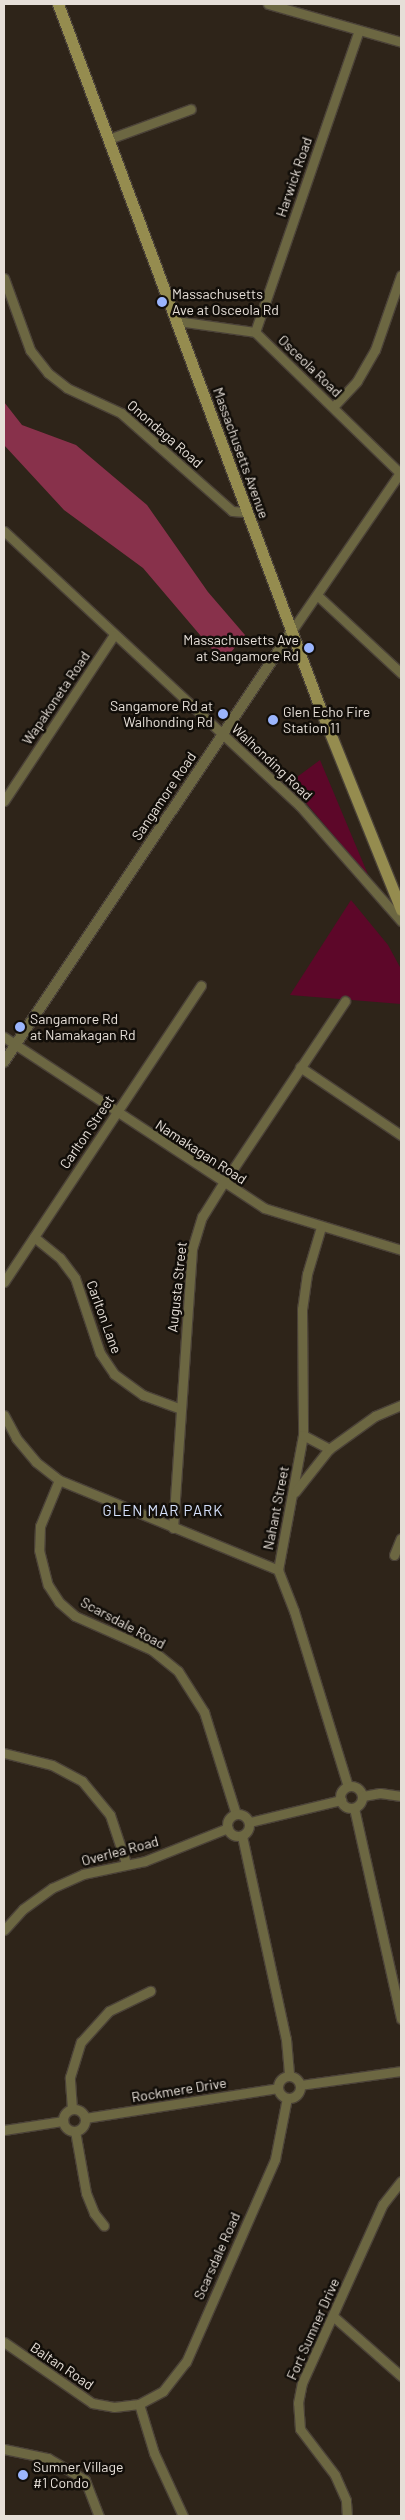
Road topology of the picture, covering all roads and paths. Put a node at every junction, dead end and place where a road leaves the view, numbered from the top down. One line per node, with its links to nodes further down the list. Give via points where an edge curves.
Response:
1 (58, 4): 6 (main road, Massachusetts Avenue)
2 (268, 4): 3 (street)
3 (359, 30): 4 (street); 10 (street, Harwick Road)
4 (401, 42)
5 (192, 109): 6 (street)
6 (109, 139): 9 (main road, Massachusetts Avenue)
7 (401, 275): 11 (street, via 375,350 357,381)
8 (4, 278): 13 (street, Onondaga Road, via 30,350 48,373 67,388 121,412 232,511)
9 (177, 321): 10 (street); 13 (main road, Massachusetts Avenue)
10 (255, 332): 11 (street, Osceola Road)
11 (333, 407): 12 (street, Osceola Road)
12 (400, 474): 16 (street, Sangamore Road)
13 (246, 512): 17 (main road, Massachusetts Avenue)
14 (4, 531): 15 (street, Walhonding Road)
15 (7, 541): 18 (street, Walhonding Road)
16 (317, 594): 17 (street, Sangamore Road); 19 (street)
17 (291, 632): 20 (street, Sangamore Road); 22 (main road, Massachusetts Avenue, via 372,844)
18 (114, 635): 20 (street, Walhonding Road); 21 (street, Wapakoneta Road)
19 (401, 673)
20 (222, 733): 23 (street, Walhonding Road, via 300,806); 27 (street, Sangamore Road)
21 (4, 801)
22 (401, 910)
23 (401, 921)
24 (201, 985): 30 (street, Carlton Street)
25 (345, 1001): 29 (street, Augusta Street)
26 (4, 1037): 27 (street, Namakagan Road)
27 (15, 1045): 28 (street, Sangamore Road); 30 (street, Namakagan Road)
28 (4, 1062)
29 (300, 1067): 31 (street); 32 (street, Augusta Street)
30 (116, 1113): 32 (street, Namakagan Road); 34 (street, Carlton Street)
31 (401, 1135)
32 (223, 1184): 33 (street, Namakagan Road, via 264,1208); 40 (street, Augusta Street, via 202,1217 192,1249)
33 (321, 1227): 36 (street, Namakagan Road); 42 (street, Nahant Street, via 307,1274 302,1309)
34 (34, 1237): 38 (street, Carlton Street); 40 (street, Carlton Lane, via 60,1258 75,1278 100,1353 114,1374 143,1395)
35 (401, 1242): 36 (street)
36 (386, 1246): 37 (street, Namakagan Road)
37 (401, 1250)
38 (4, 1282)
39 (401, 1405): 43 (street, via 375,1416)
40 (181, 1409): 46 (street, Augusta Street)
41 (4, 1415): 44 (street, via 16,1438 31,1456)
42 (303, 1435): 43 (street); 45 (street, Nahant Street)
43 (329, 1449): 45 (street)
44 (59, 1480): 46 (street); 56 (street, Scarsdale Road, via 40,1526 39,1550 48,1585 59,1602 75,1616 152,1650 178,1671 204,1712)
45 (294, 1493): 49 (street, Nahant Street)
46 (173, 1528): 49 (street)
47 (401, 1538): 48 (street)
48 (394, 1555)
49 (278, 1570): 51 (street, Nahant Street, via 294,1611)
50 (4, 1753): 60 (street, via 52,1765 82,1781 110,1815)
51 (348, 1786): 52 (street, via 358,1788); 54 (street, via 340,1793)
52 (363, 1796): 53 (street, via 380,1793); 55 (street, via 360,1805)
53 (401, 1796)
54 (340, 1800): 55 (street, via 347,1808); 57 (street)
55 (354, 1808): 63 (street)
56 (236, 1814): 57 (street, via 246,1816); 58 (street, via 228,1821)
57 (250, 1822): 59 (street, via 249,1829)
58 (228, 1828): 59 (street, via 232,1834); 60 (street, Overlea Road, via 145,1861)
59 (242, 1836): 65 (street, via 286,2039)
60 (126, 1863): 61 (street, Overlea Road, via 84,1874 52,1888 24,1909)
61 (4, 1930)
62 (150, 1990): 69 (street, via 109,2011 81,2042 70,2077)
63 (401, 2019)
64 (401, 2071): 66 (street)
65 (289, 2076): 66 (street, via 296,2077); 67 (street)
66 (300, 2085): 68 (street, via 296,2094)
67 (278, 2088): 68 (street, via 280,2095); 70 (street, Rockmere Drive)
68 (287, 2098): 79 (street, Scarsdale Road, via 275,2159 186,2362 163,2391)
69 (72, 2109): 70 (street, via 82,2112); 71 (street, via 64,2114)
70 (85, 2118): 73 (street, via 84,2125)
71 (63, 2121): 72 (street); 73 (street, via 68,2130)
72 (4, 2130)
73 (75, 2131): 75 (street, via 86,2193 94,2213)
74 (401, 2181): 76 (street, Fort Sumner Drive, via 383,2204)
75 (104, 2226)
76 (333, 2316): 78 (street); 83 (street, Fort Sumner Drive, via 302,2383 298,2416 307,2443 334,2475 346,2500)
77 (4, 2342): 79 (street, Baltan Road, via 92,2403 114,2407)
78 (401, 2376)
79 (139, 2404): 82 (street, via 154,2453)
80 (4, 2449): 81 (street, via 48,2458 84,2480)
81 (100, 2516)
82 (183, 2516)
83 (347, 2516)

